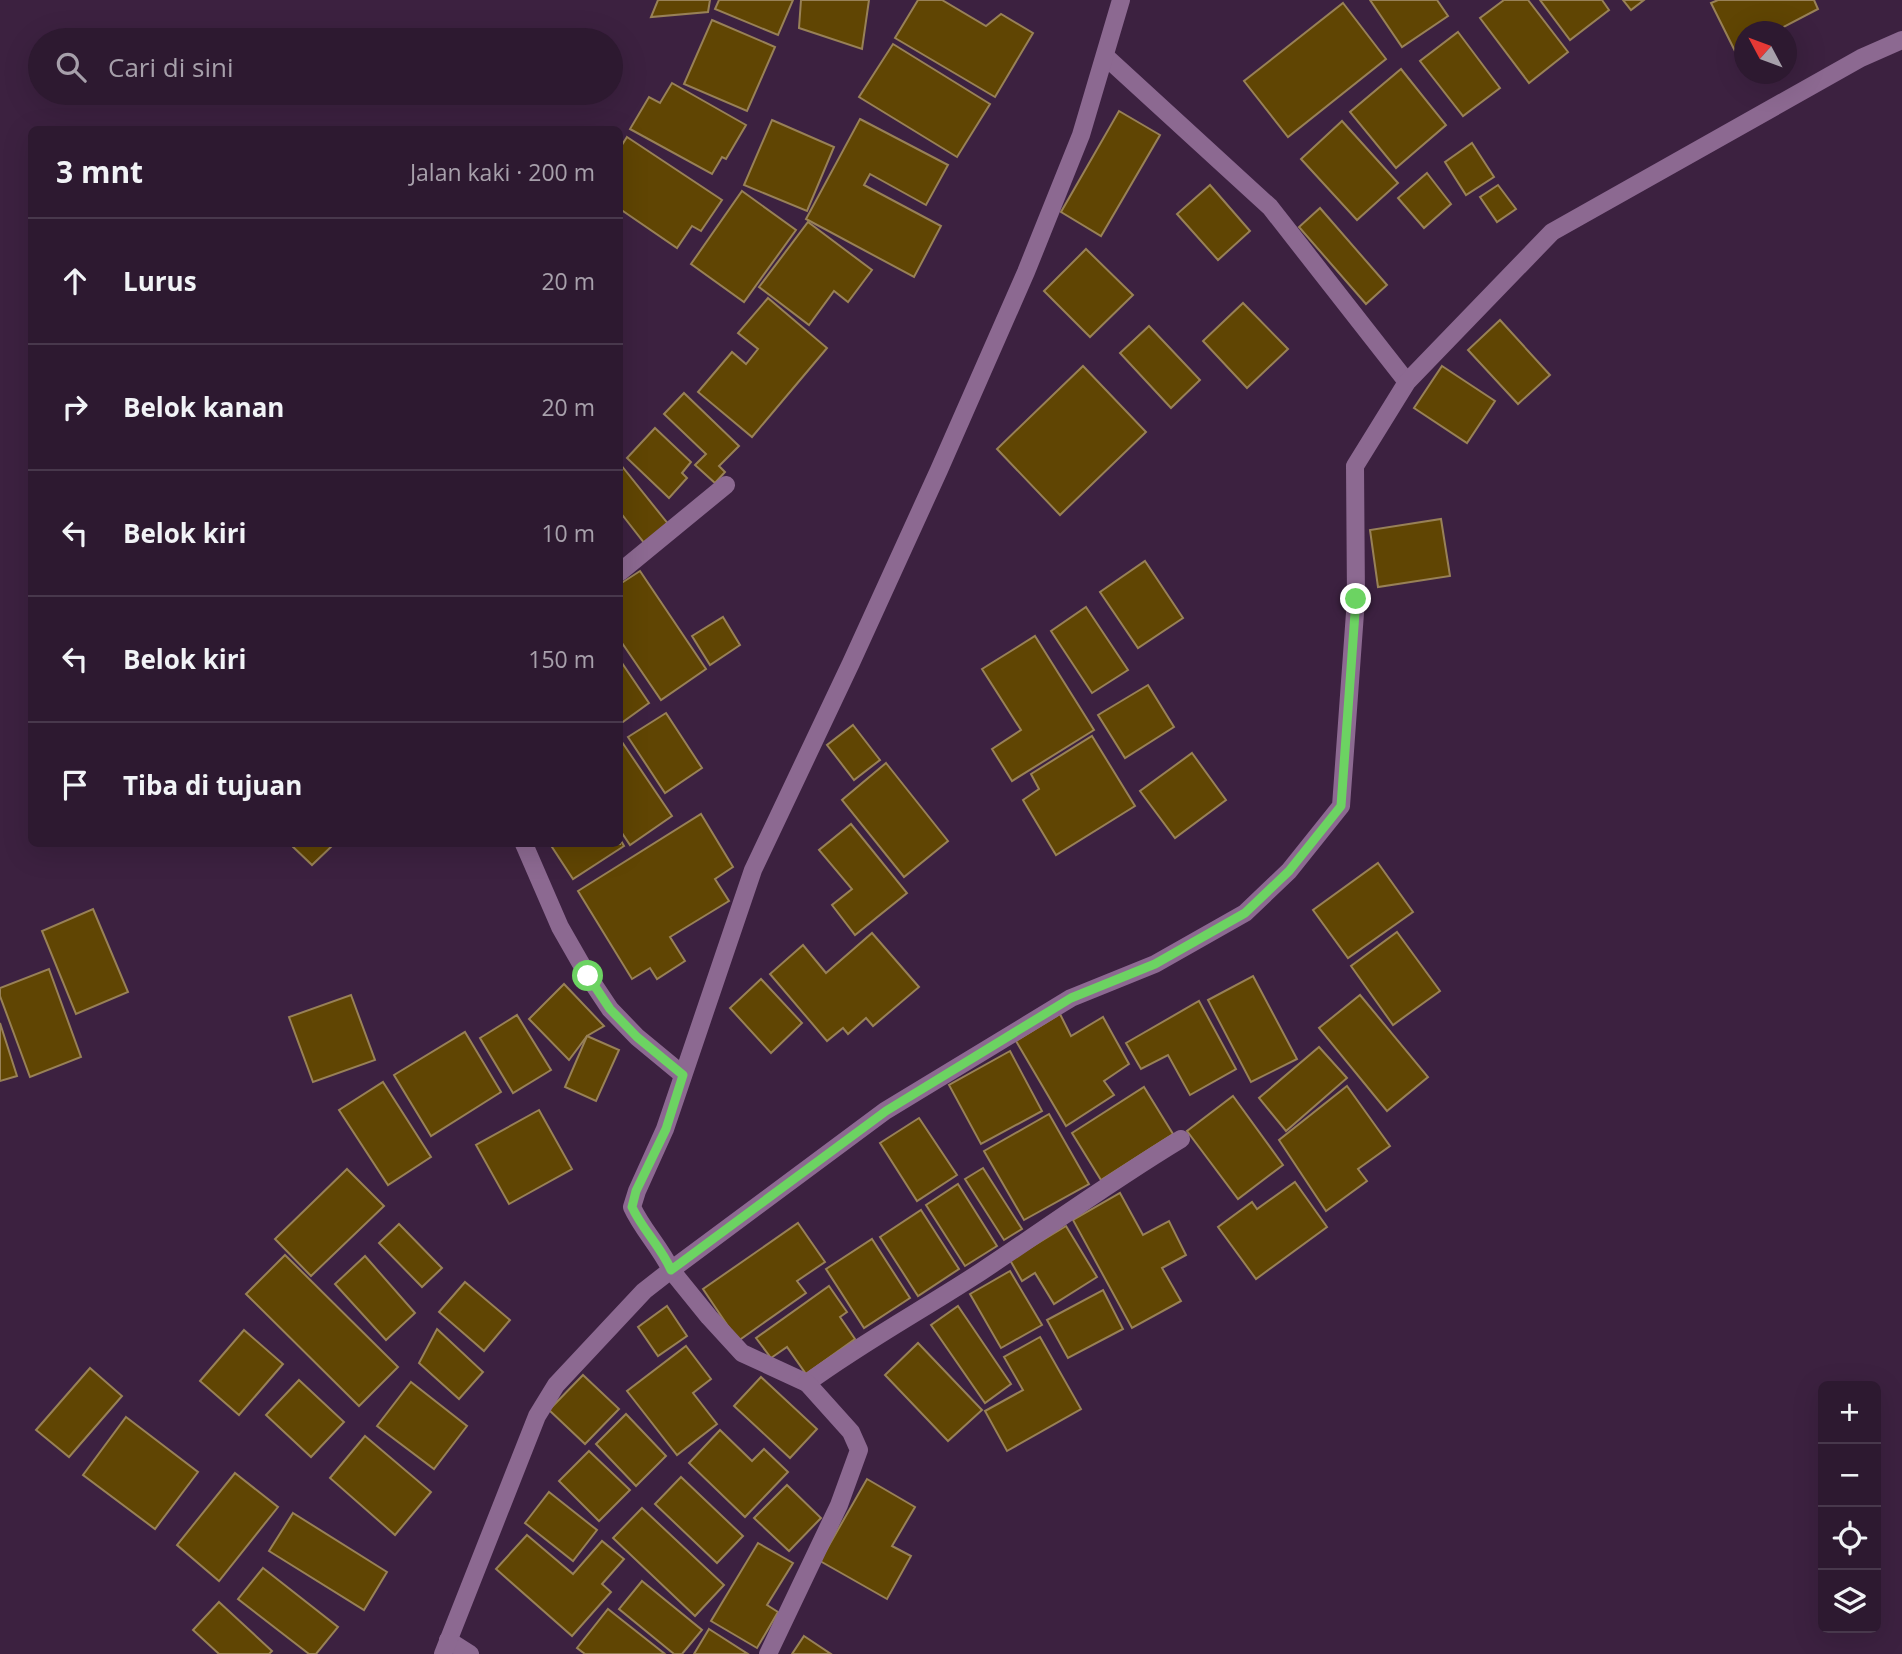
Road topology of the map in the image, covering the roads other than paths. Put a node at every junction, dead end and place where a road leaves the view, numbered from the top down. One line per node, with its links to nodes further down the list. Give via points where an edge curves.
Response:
1 (1121, 0): 3 (street)
2 (1902, 40): 4 (street, via 1861,58 1552,232)
3 (1105, 56): 4 (street, via 1270,207); 8 (street, via 1082,135 1026,272 753,870)
4 (1407, 382): 10 (street, via 1355,466 1356,599 1341,806 1289,871 1245,913 1155,964 1071,998 886,1111)
5 (726, 485): 6 (street)
6 (623, 570)
7 (525, 847): 8 (street, via 560,927 610,1009)
8 (678, 1070): 10 (street, via 666,1129 632,1207)
9 (1181, 1139): 11 (street)
10 (668, 1263): 11 (street, via 742,1353); 12 (street, via 556,1385 537,1416)
11 (807, 1383): 14 (street, via 850,1432 859,1450 839,1505)
12 (445, 1647): 13 (street)
13 (470, 1654)
14 (768, 1654)

